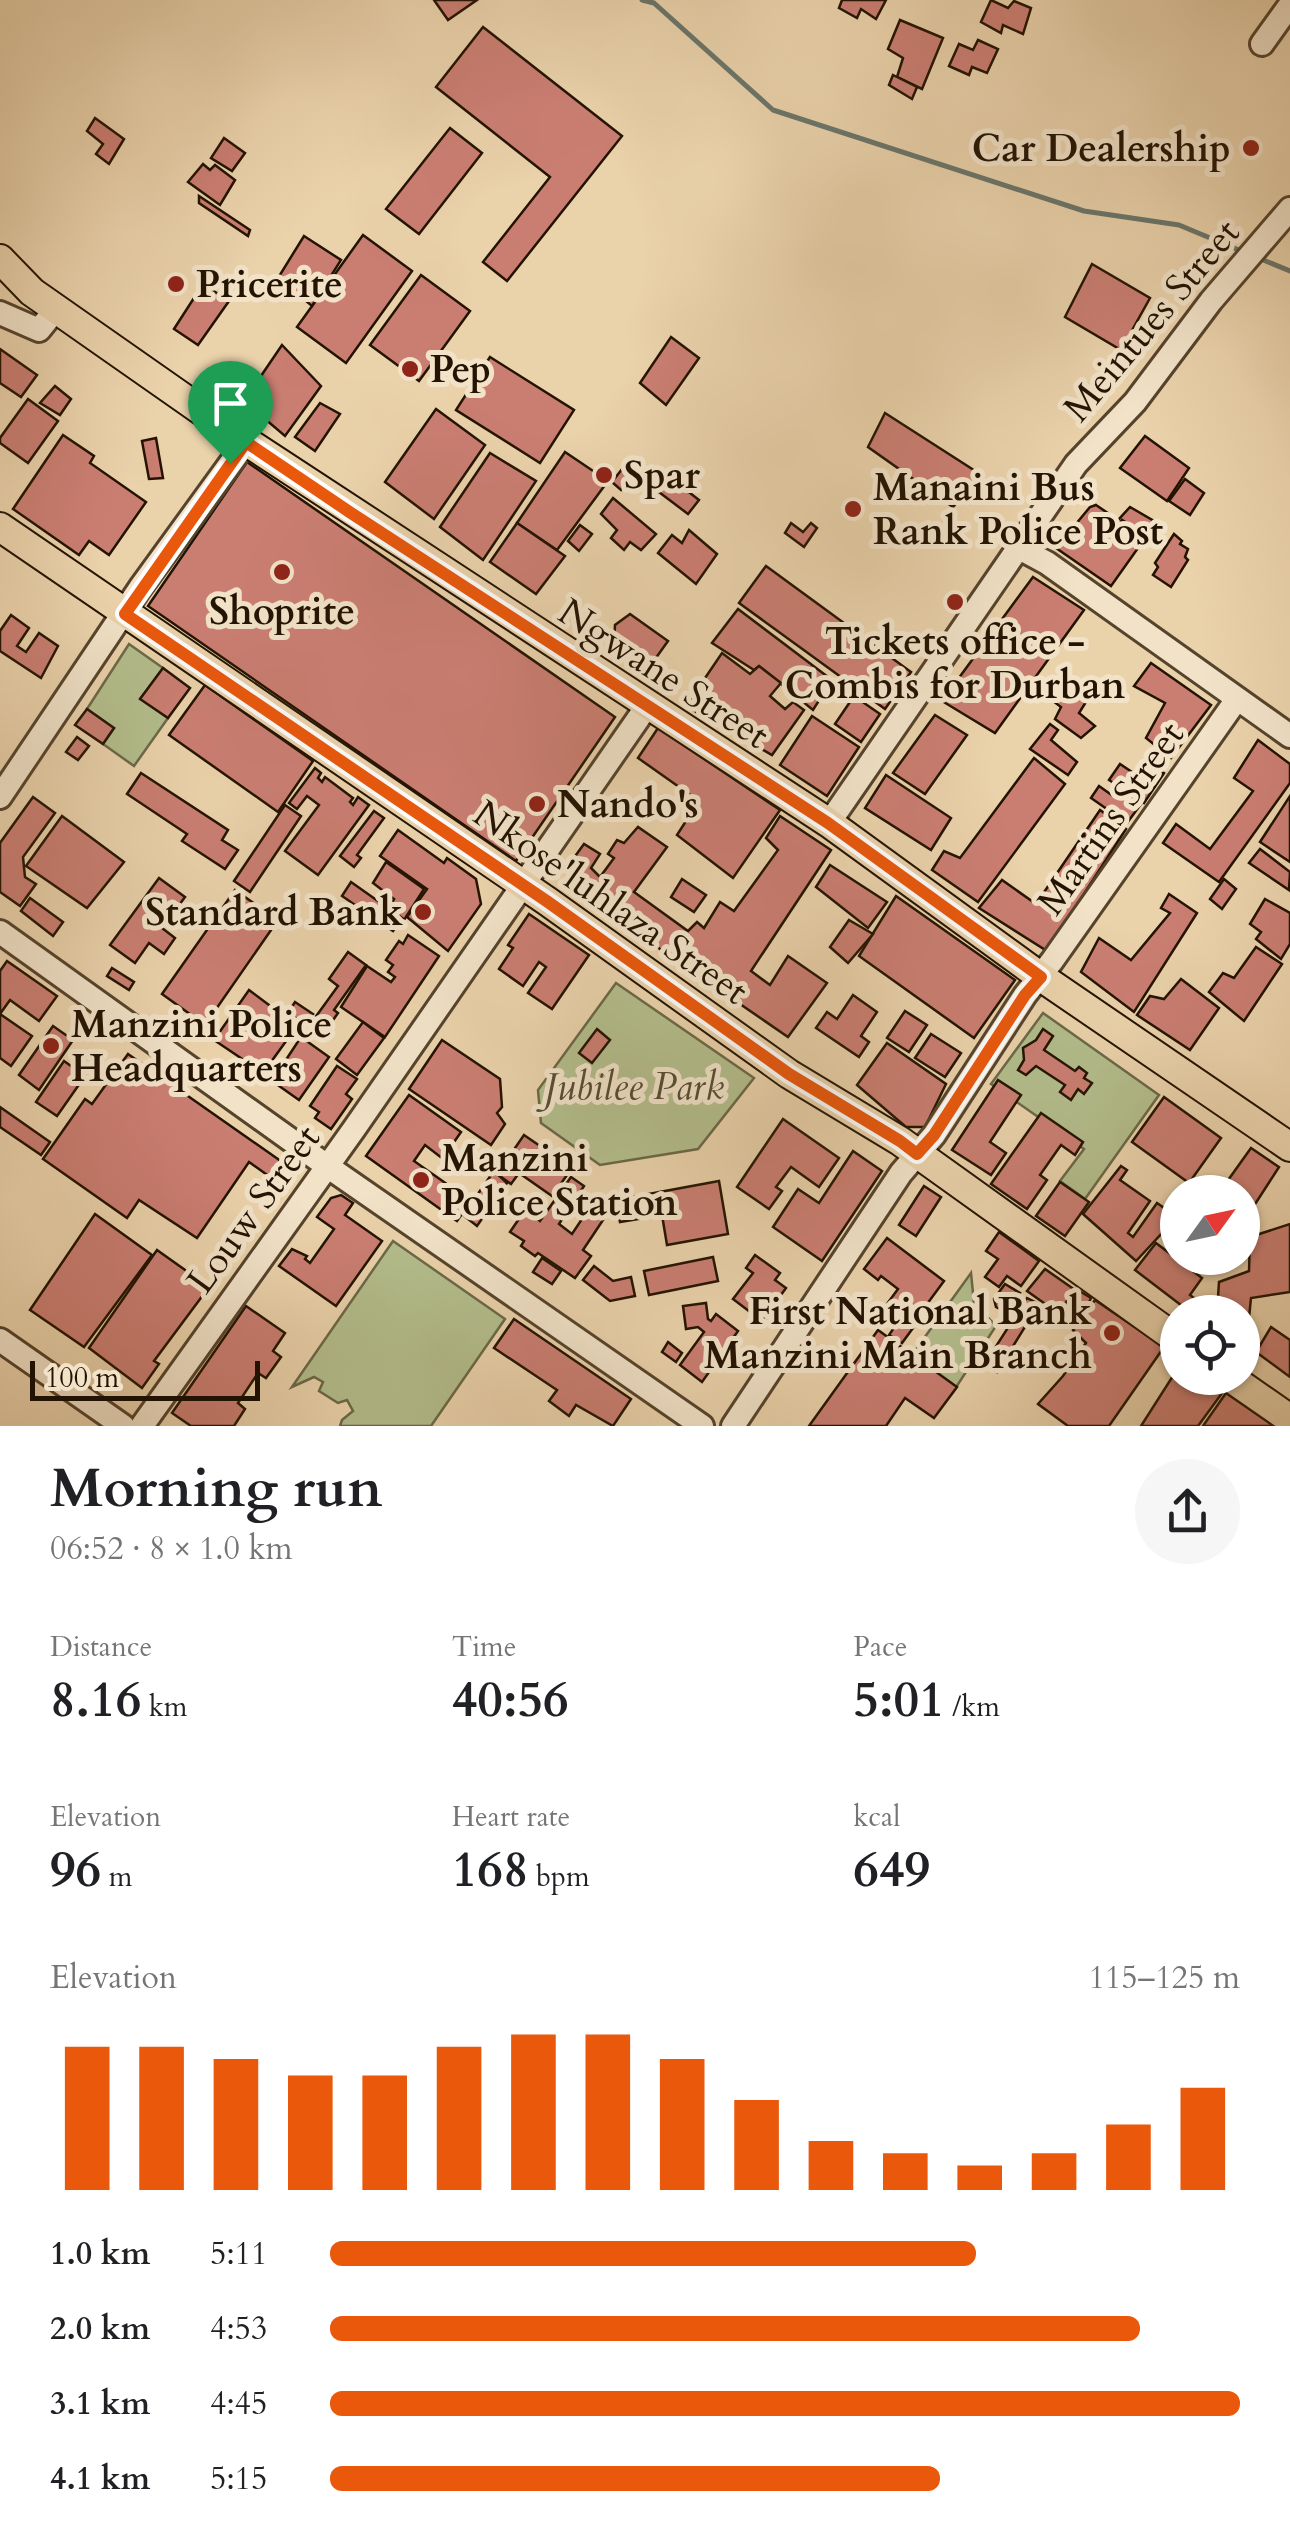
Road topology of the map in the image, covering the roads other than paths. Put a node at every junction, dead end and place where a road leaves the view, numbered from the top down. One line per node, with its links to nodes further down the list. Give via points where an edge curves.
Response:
1 (1290, 6): 2 (street)
2 (1262, 44)
3 (1290, 209): 9 (street, Meintues Street, via 1135,402 1076,464)
4 (0, 259): 5 (main road, Ngwane Street)
5 (56, 309): 6 (street, via 39,330); 7 (main road, Ngwane Street)
6 (0, 313)
7 (246, 442): 10 (street); 12 (main road, Ngwane Street)
8 (0, 528): 10 (main road, Nkose'luhlaza Street)
9 (1019, 548): 11 (street, via 1048,562); 15 (street, Meintues Street)
10 (125, 614): 14 (street); 16 (main road, Nkose'luhlaza Street)
11 (1237, 699): 13 (street); 18 (street, Martins Street)
12 (647, 706): 15 (main road, Ngwane Street); 16 (street, Louw Street)
13 (1290, 736)
14 (0, 797)
15 (828, 823): 18 (main road, Ngwane Street)
16 (523, 885): 20 (main road, Nkose'luhlaza Street, via 789,1074); 21 (street, Louw Street)
17 (0, 932): 21 (street)
18 (1041, 977): 19 (main road, Ngwane Street); 20 (street, Martins Street)
19 (1290, 1147)
20 (917, 1154): 22 (main road, Nkose'luhlaza Street); 29 (street)
21 (326, 1166): 27 (street, Louw Street); 28 (street)
22 (1160, 1327)
23 (0, 1340): 26 (street)
24 (1255, 1395): 25 (main road)
25 (1290, 1420)
26 (122, 1426)
27 (142, 1426)
28 (702, 1426)
29 (733, 1426)

